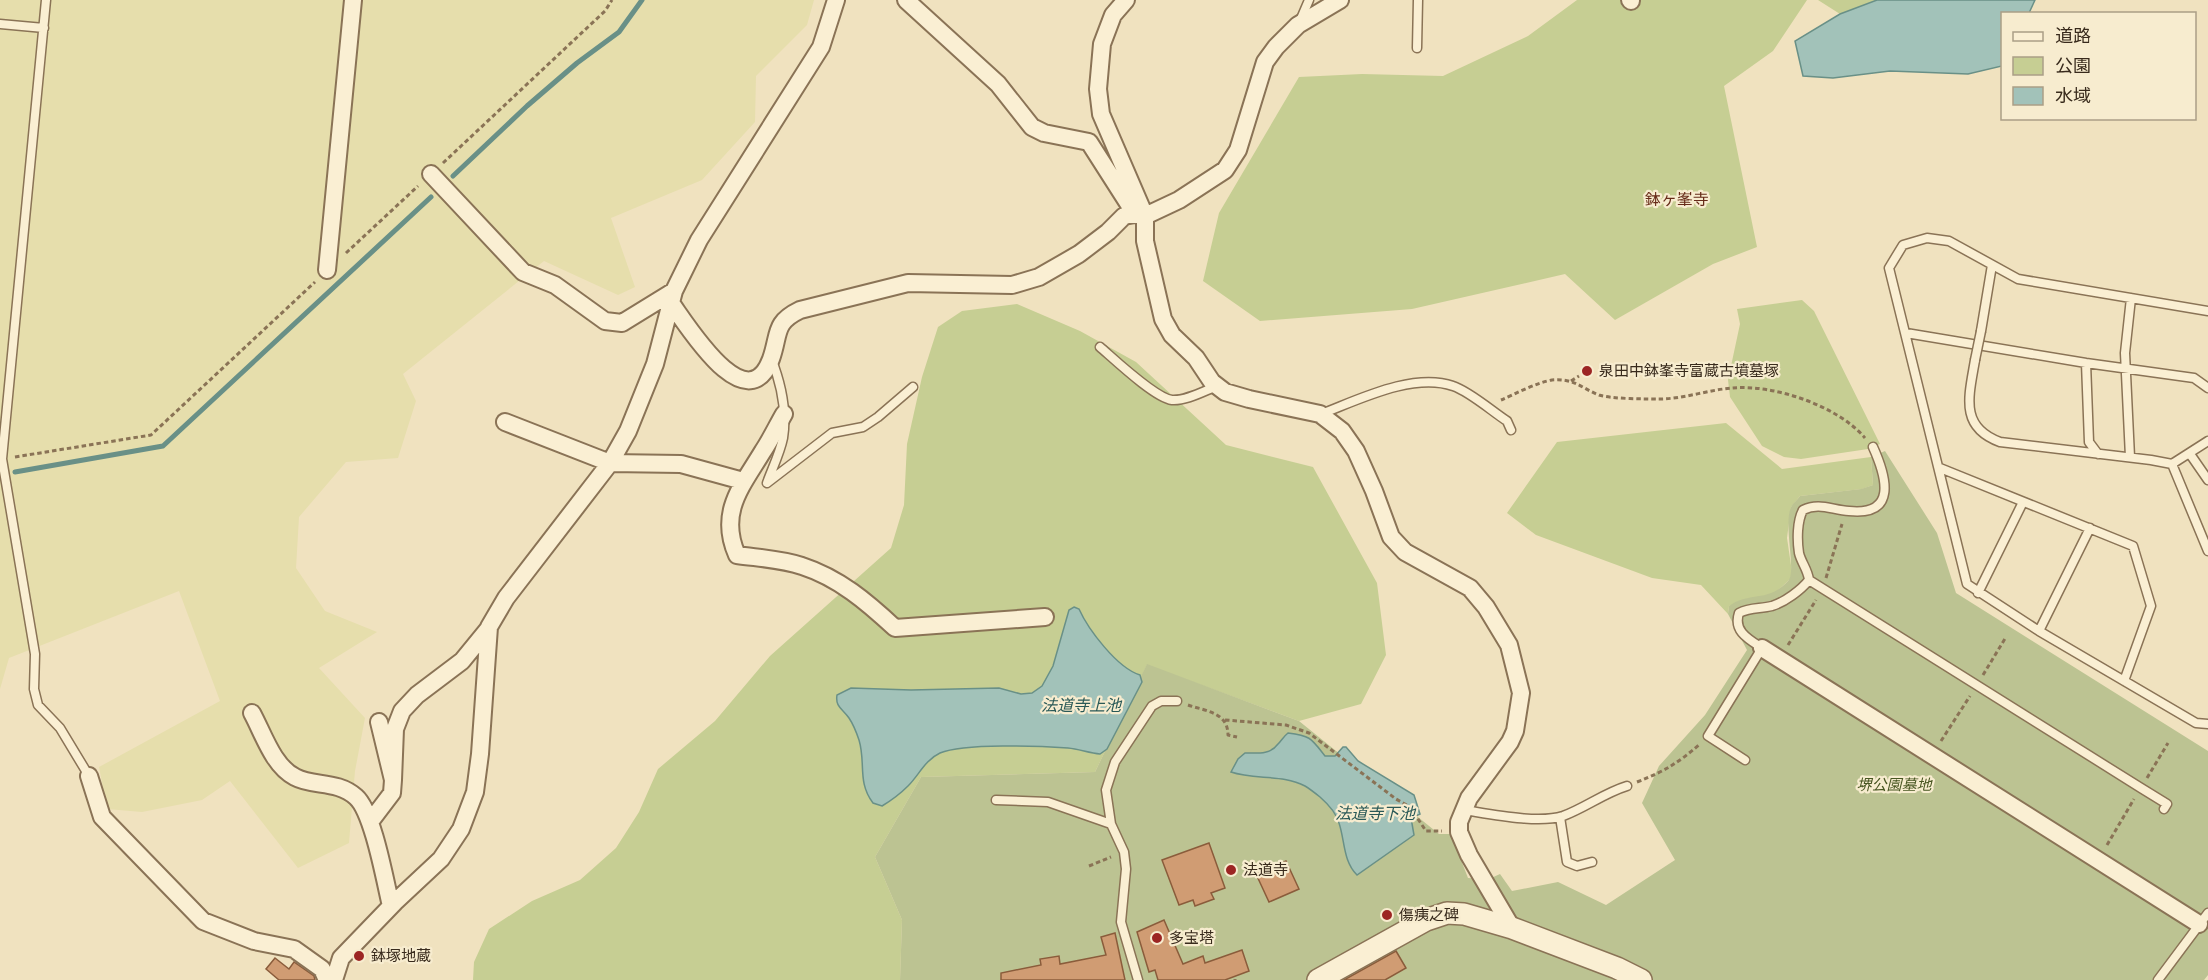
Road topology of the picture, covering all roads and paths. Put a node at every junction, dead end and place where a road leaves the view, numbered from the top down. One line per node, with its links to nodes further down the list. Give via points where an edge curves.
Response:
1 (46, 0): 11 (lane)
2 (353, 0): 16 (street)
3 (906, 0): 14 (street, via 998,84 1032,127 1089,142)
4 (1126, 0): 14 (street, via 1106,29 1098,89 1101,114)
5 (1309, 0): 10 (lane)
6 (1340, 0): 10 (street)
7 (1418, 0): 12 (lane)
8 (839, 2): 17 (street, via 821,47 699,240)
9 (0, 24): 11 (lane)
10 (1298, 25): 14 (street, via 1266,62 1238,150 1224,170 1179,200)
11 (44, 28): 64 (lane, via 2,459 34,654 38,705 60,728)
12 (1417, 48)
13 (430, 174): 17 (street, via 523,272 555,285 605,321 622,323)
14 (1140, 215): 22 (street, via 1124,216 1079,254 1030,280 1012,285 908,283 800,310 786,317 779,328); 27 (street, via 1163,319 1172,335)
15 (1992, 265): 18 (lane, via 2018,279); 20 (lane, via 1949,241 1927,238 1903,245 1889,268); 37 (lane, bridge, via 1969,399 1976,427 1987,438 2000,442)
16 (327, 270)
17 (673, 297): 22 (street, via 715,362 730,375 756,378); 40 (street, via 654,364 628,431)
18 (2131, 298): 19 (lane); 24 (lane)
19 (2208, 311)
20 (1906, 333): 23 (lane); 42 (lane)
21 (1100, 347): 27 (lane, via 1164,397 1173,400)
22 (771, 358): 31 (lane, via 779,378)
23 (2086, 363): 24 (lane); 37 (lane, via 2089,442)
24 (2126, 369): 29 (lane, via 2194,378); 39 (lane)
25 (1579, 376): 26 (path)
26 (1571, 381): 30 (path, via 1550,380); 36 (path, via 1601,396 1661,399 1729,388 1773,390 1836,414 1859,430)
27 (1217, 386): 32 (street, via 1249,399)
28 (914, 387): 31 (lane, via 863,427 832,433 767,483 783,438)
29 (2208, 388)
30 (1485, 406): 32 (lane, via 1454,386 1430,383 1399,385); 34 (lane, via 1507,421)
31 (784, 414): 44 (street)
32 (1320, 414): 70 (street, via 1342,431 1356,451 1391,537 1405,552 1470,588 1509,645 1521,693 1515,731)
33 (505, 422): 40 (street)
34 (1511, 430)
35 (2208, 441): 38 (lane)
36 (1873, 447): 48 (lane, via 1881,464 1885,489 1879,507 1861,512 1818,505 1803,510 1799,516 1799,553)
37 (2098, 454): 39 (lane)
38 (2190, 454): 41 (lane); 43 (lane)
39 (2130, 457): 41 (lane)
40 (610, 463): 44 (street, via 681,464); 51 (street, via 506,598)
41 (2172, 464): 47 (lane)
42 (1940, 468): 45 (lane); 49 (lane, via 1967,584)
43 (2208, 480)
44 (743, 481): 50 (street, via 729,523 737,555 800,565 830,577 895,628)
45 (2023, 502): 46 (lane); 49 (lane)
46 (2090, 528): 52 (lane); 54 (lane, via 2133,546 2151,606)
47 (2208, 551)
48 (1809, 580): 53 (lane, via 1779,603 1738,613 1736,621 1741,634); 67 (lane)
49 (1978, 593): 52 (lane)
50 (1045, 617)
51 (489, 627): 65 (street, via 462,661 402,711 395,729); 79 (street, via 475,792 461,829 441,860)
52 (2038, 631): 54 (lane)
53 (1762, 648): 60 (lane); 76 (street)
54 (2124, 681): 59 (lane, via 2196,723)
55 (1177, 701): 57 (path, via 1215,712); 73 (lane, via 1161,701 1152,706 1115,762 1106,790)
56 (252, 713): 72 (street, via 278,762 295,778 341,788 357,798)
57 (1225, 720): 61 (path, via 1228,735); 74 (path, via 1286,725 1309,733 1410,807)
58 (379, 722): 65 (street)
59 (2208, 724)
60 (1708, 736): 63 (lane); 66 (path, via 1678,763)
61 (1237, 737)
62 (2168, 743): 67 (path)
63 (1745, 760)
64 (89, 776): 82 (street, via 102,817 203,921 254,941 294,949 322,969)
65 (393, 780): 72 (street, via 392,793)
66 (1627, 786): 71 (lane)
67 (2141, 788): 69 (lane, via 2167,804); 76 (path)
68 (996, 800): 73 (lane, via 1048,802)
69 (2164, 809)
70 (1464, 810): 71 (lane, via 1521,818); 81 (street, via 1459,822 1460,836)
71 (1560, 817): 77 (lane, via 1567,862 1577,866)
72 (370, 822): 79 (street)
73 (1111, 824): 75 (lane)
74 (1426, 831)
75 (1124, 852): 78 (path); 84 (lane, via 1120,922)
76 (2098, 859): 80 (street)
77 (1592, 862)
78 (1089, 866)
79 (391, 906): 83 (street, via 340,958)
80 (2204, 918): 87 (lane)
81 (1512, 928): 85 (street, via 1447,913 1426,920); 86 (street)
82 (327, 980)
83 (334, 980)
84 (1138, 980)
85 (1318, 980)
86 (1641, 980)
87 (2158, 980)

